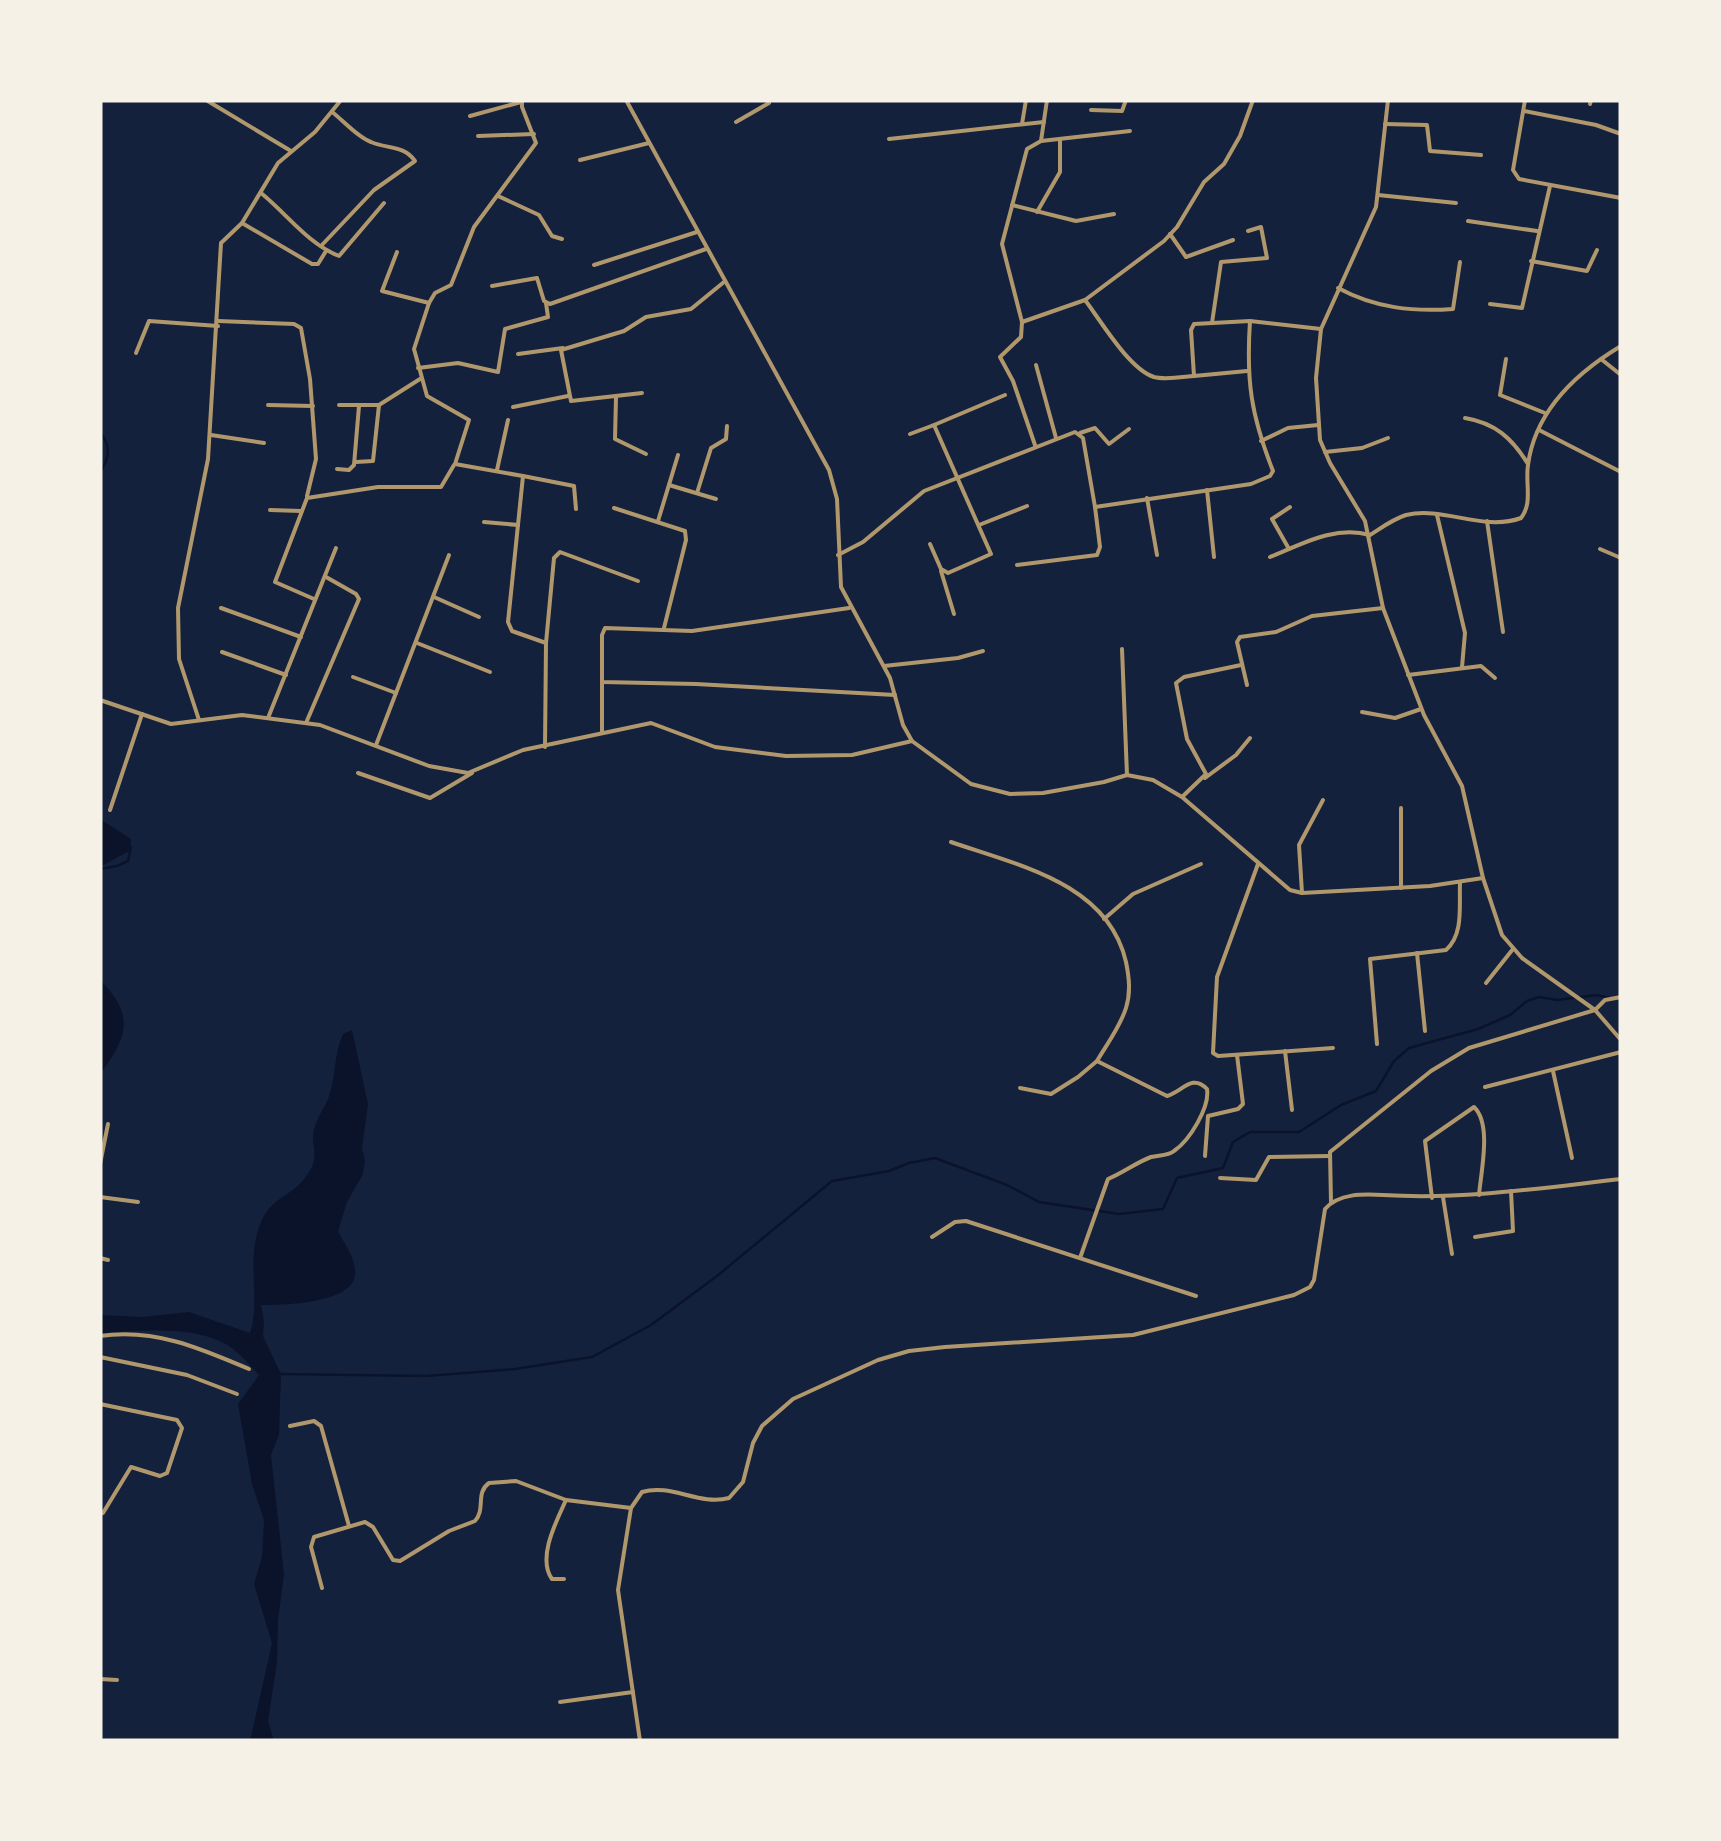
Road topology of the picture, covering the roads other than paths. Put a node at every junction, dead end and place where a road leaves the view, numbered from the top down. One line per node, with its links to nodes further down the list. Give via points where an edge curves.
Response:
1 (206, 100): 28 (street)
2 (341, 100): 14 (street)
3 (626, 100): 27 (street)
4 (1026, 100): 18 (street)
5 (1048, 100): 17 (street)
6 (1126, 100): 12 (street, via 1122,112)
7 (1253, 100): 46 (street, via 1224,164)
8 (1388, 100): 19 (street)
9 (1526, 100): 13 (street)
10 (522, 101): 15 (street); 21 (street)
11 (770, 101): 16 (street)
12 (1091, 110)
13 (1524, 111): 22 (street); 31 (street, via 1515,175)
14 (332, 112): 28 (street); 49 (street, via 368,141 394,146 415,161 374,190)
15 (470, 116)
16 (736, 122)
17 (1044, 122): 18 (street); 26 (street)
18 (1022, 124): 24 (street)
19 (1385, 124): 29 (street, via 1427,125 1430,151); 33 (street)
20 (1130, 131): 25 (street)
21 (534, 134): 23 (street); 34 (street, via 535,146)
22 (1621, 134)
23 (478, 136)
24 (889, 139)
25 (1060, 139): 26 (street); 39 (street, via 1060,172)
26 (1040, 141): 38 (street, via 1028,149)
27 (649, 143): 30 (street); 45 (street)
28 (291, 152): 32 (street)
29 (1482, 156)
30 (580, 160)
31 (1550, 186): 35 (street); 44 (street)
32 (261, 192): 42 (street); 49 (street)
33 (1378, 195): 37 (street); 58 (street)
34 (498, 196): 47 (street, via 539,214 552,236); 60 (street, via 474,227 451,284)
35 (1621, 198)
36 (384, 203): 49 (street, via 342,255)
37 (1456, 204)
38 (1012, 205): 39 (street); 64 (street, via 1003,255)
39 (1037, 212): 40 (street, via 1076,221)
40 (1114, 214)
41 (1468, 220): 44 (street)
42 (242, 223): 49 (street, via 312,264); 66 (street, via 221,243)
43 (1248, 230): 65 (street, via 1261,227 1267,258 1221,262)
44 (1537, 231): 53 (street)
45 (697, 232): 50 (street); 55 (street)
46 (1170, 234): 48 (street, via 1186,257); 59 (street)
47 (562, 239)
48 (1233, 240)
49 (324, 248)
50 (706, 249): 56 (street); 61 (street)
51 (1597, 250): 53 (street, via 1586,270)
52 (397, 252): 60 (street, via 382,291)
53 (1531, 261): 62 (street, via 1522,308)
54 (1460, 262): 58 (street, via 1454,308 1406,310)
55 (594, 266)
56 (724, 282): 69 (street, via 691,310 646,317 624,331); 141 (street, via 830,470)
57 (492, 286): 61 (street, via 537,278)
58 (1338, 288): 67 (street)
59 (1086, 300): 64 (street); 78 (street, via 1148,373)
60 (429, 303): 75 (street, via 414,342)
61 (546, 303): 75 (street, via 548,318 504,328 498,372 458,363)
62 (1490, 304)
63 (1250, 321): 65 (street); 67 (street); 76 (street)
64 (1022, 322): 105 (street, via 1020,337 1000,357)
65 (1212, 322): 78 (street, via 1192,326)
66 (218, 324): 70 (street, via 149,321); 87 (street, via 298,325); 100 (street)
67 (1321, 329): 94 (street)
68 (1621, 346): 73 (street)
69 (563, 348): 71 (street); 82 (street)
70 (136, 353)
71 (518, 354)
72 (1506, 358): 90 (street, via 1500,395)
73 (1601, 359): 77 (street); 90 (street)
74 (1036, 365): 101 (street)
75 (418, 368): 79 (street)
76 (1246, 371): 78 (street); 103 (street)
77 (1621, 375)
78 (1194, 376)
79 (420, 380): 86 (street); 110 (street, via 430,399 469,420)
80 (642, 393): 83 (street)
81 (1004, 395): 93 (street)
82 (568, 396): 83 (street, via 574,402); 89 (street)
83 (616, 397): 107 (street, via 614,439)
84 (268, 405): 87 (street)
85 (338, 405): 88 (street)
86 (378, 405): 88 (street); 109 (street, via 373,462)
87 (312, 406): 120 (street, via 316,467)
88 (359, 406): 109 (street)
89 (513, 407)
90 (1545, 413): 97 (street)
91 (1464, 418): 111 (street, via 1499,430)
92 (508, 420): 113 (street)
93 (934, 425): 98 (street); 116 (street)
94 (1318, 425): 103 (street, via 1288,428); 106 (street)
95 (728, 426): 119 (street, via 726,439 711,448)
96 (1129, 429): 99 (street, via 1109,444 1094,428)
97 (1539, 430): 111 (street); 114 (street)
98 (910, 434)
99 (1080, 434): 101 (street); 124 (street)
100 (211, 435): 104 (street); 183 (street, via 178,608 179,659)
101 (1056, 438): 105 (street)
102 (1388, 438): 106 (street)
103 (1261, 441): 118 (street, via 1272,474)
104 (264, 443)
105 (1036, 445): 116 (street)
106 (1325, 452): 136 (street)
107 (646, 454)
108 (678, 455): 117 (street)
109 (354, 462): 112 (street, via 351,469)
110 (454, 464): 113 (street); 120 (street, via 441,488 378,487)
111 (1528, 464): 132 (street, via 1526,512 1514,521)
112 (337, 469)
113 (497, 470): 115 (street)
114 (1621, 472)
115 (523, 476): 128 (street, via 574,486); 134 (street)
116 (958, 478): 135 (street); 141 (street, via 924,491)
117 (670, 484): 119 (street); 131 (street)
118 (1208, 490): 121 (street); 144 (street)
119 (697, 493): 122 (street)
120 (307, 498): 129 (street)
121 (1147, 498): 124 (street); 142 (street)
122 (716, 499)
123 (1027, 506): 135 (street)
124 (1095, 507): 147 (street, via 1097,555)
125 (1290, 507): 139 (street, via 1272,520)
126 (614, 508): 131 (street)
127 (270, 510): 129 (street)
128 (576, 510)
129 (301, 511): 152 (street, via 275,582)
130 (1437, 515): 132 (street); 136 (street, via 1402,516); 168 (street, via 1465,633)
131 (658, 521): 158 (street, via 686,535)
132 (1487, 521): 159 (street)
133 (484, 522): 134 (street)
134 (518, 525): 162 (street, via 509,627)
135 (979, 525): 148 (street, via 990,557 948,573)
136 (1370, 535): 139 (street, via 1335,532); 155 (street)
137 (930, 544): 148 (street)
138 (336, 548): 149 (street)
139 (1289, 549): 145 (street)
140 (1600, 549): 146 (street)
141 (838, 555): 154 (street, via 838,576)
142 (1157, 555)
143 (449, 556): 151 (street)
144 (1214, 557)
145 (1270, 557)
146 (1621, 558)
147 (1017, 566)
148 (941, 569): 156 (street)
149 (324, 576): 152 (street); 184 (street, via 359,599)
150 (638, 580): 162 (street, via 556,554)
151 (434, 597): 157 (street); 161 (street)
152 (314, 599): 160 (street)
153 (221, 608): 160 (street)
154 (851, 608): 158 (street, via 701,630); 167 (street)
155 (1383, 608): 166 (street, via 1312,616 1276,632 1240,637); 171 (street)
156 (954, 614)
157 (480, 616)
158 (664, 628): 174 (street, via 606,628)
159 (1503, 632)
160 (301, 636): 170 (street)
161 (417, 643): 169 (street); 176 (street)
162 (546, 643): 189 (street)
163 (1122, 649): 192 (street)
164 (984, 651): 167 (street)
165 (222, 652): 170 (street)
166 (1241, 665): 175 (street); 193 (street, via 1176,683 1187,739)
167 (884, 666): 177 (street)
168 (1462, 667): 171 (street); 173 (street, via 1484,666)
169 (490, 672)
170 (286, 674): 182 (street)
171 (1408, 676): 179 (street)
172 (353, 677): 176 (street)
173 (1495, 678)
174 (602, 682): 177 (street); 185 (street)
175 (1247, 685)
176 (396, 693): 188 (street)
177 (895, 695): 187 (street)
178 (100, 700): 181 (street)
179 (1422, 708): 180 (street, via 1395,718); 201 (street, via 1462,786)
180 (1362, 712)
181 (142, 714): 183 (street, via 171,724); 197 (street)
182 (268, 718): 183 (street); 184 (street)
183 (199, 720)
184 (306, 723): 188 (street)
185 (602, 734): 187 (street, via 651,724 715,747 805,756); 189 (street)
186 (1250, 738): 193 (street)
187 (912, 741): 192 (street, via 971,784 1010,794)
188 (376, 745): 190 (street, via 429,766)
189 (546, 746): 190 (street)
190 (476, 771): 191 (street, via 430,798)
191 (358, 773)
192 (1127, 774): 194 (street, via 1154,780)
193 (1205, 778): 194 (street)
194 (1182, 798): 200 (street)
195 (1322, 800): 204 (street, via 1299,845)
196 (1401, 808): 203 (street)
197 (110, 810)
198 (951, 842): 205 (street, via 1072,888)
199 (1201, 864): 205 (street, via 1133,894)
200 (1258, 864): 204 (street); 217 (street, via 1214,996 1213,1052)
201 (1483, 878): 202 (street); 206 (street)
202 (1460, 883): 203 (street); 207 (street, via 1452,946)
203 (1402, 888): 204 (street)
204 (1302, 894)
205 (1104, 919): 218 (street, via 1124,956 1129,995)
206 (1513, 950): 208 (street); 210 (street)
207 (1416, 953): 211 (street); 213 (street, via 1370,958)
208 (1486, 982)
209 (1621, 997): 210 (street)
210 (1596, 1010): 212 (street); 225 (street, via 1452,1057)
211 (1425, 1031)
212 (1621, 1040)
213 (1376, 1044)
214 (1333, 1048): 215 (street)
215 (1284, 1052): 217 (street); 222 (street)
216 (1621, 1052): 219 (street)
217 (1237, 1055): 224 (street, via 1242,1104 1208,1116)
218 (1097, 1061): 221 (street, via 1050,1094); 241 (street, via 1167,1096 1202,1083 1208,1096 1172,1153 1108,1179)
219 (1554, 1071): 220 (street); 226 (street)
220 (1485, 1087)
221 (1020, 1088)
222 (1292, 1110)
223 (108, 1124): 227 (street)
224 (1205, 1156)
225 (1328, 1156): 228 (street, via 1269,1157 1256,1180); 236 (street)
226 (1572, 1158)
227 (100, 1164)
228 (1220, 1178)
229 (1621, 1179): 230 (street)
230 (1511, 1191): 231 (street); 237 (street, via 1513,1230)
231 (1479, 1195): 233 (street, via 1483,1123 1474,1107 1426,1139); 234 (street)
232 (100, 1198): 235 (street)
233 (1432, 1198): 234 (street); 236 (street, via 1370,1194)
234 (1444, 1198): 239 (street)
235 (138, 1202)
236 (1331, 1202): 251 (street, via 1314,1280 1294,1296 1133,1335 894,1354 793,1399 756,1434 743,1482 729,1498 709,1501 656,1488 642,1492)
237 (1476, 1236)
238 (932, 1237): 241 (street, via 966,1220)
239 (1452, 1254)
240 (100, 1258): 242 (street)
241 (1080, 1258): 243 (street)
242 (108, 1260)
243 (1196, 1296)
244 (100, 1336): 246 (street, via 152,1334)
245 (100, 1357): 247 (street, via 187,1375)
246 (250, 1369)
247 (237, 1394)
248 (100, 1404): 252 (street, via 180,1421 182,1428 166,1472 131,1467)
249 (290, 1426): 253 (street, via 322,1426)
250 (566, 1500): 251 (street); 253 (street, via 516,1481 489,1483 475,1521 400,1561 369,1524); 254 (street, via 548,1546 547,1572)
251 (631, 1508): 258 (street, via 618,1590)
252 (103, 1513)
253 (349, 1526): 255 (street, via 311,1539)
254 (564, 1580)
255 (322, 1588)
256 (100, 1679): 257 (street)
257 (117, 1680)
258 (633, 1692): 259 (street); 260 (street)
259 (560, 1702)
260 (640, 1741)

